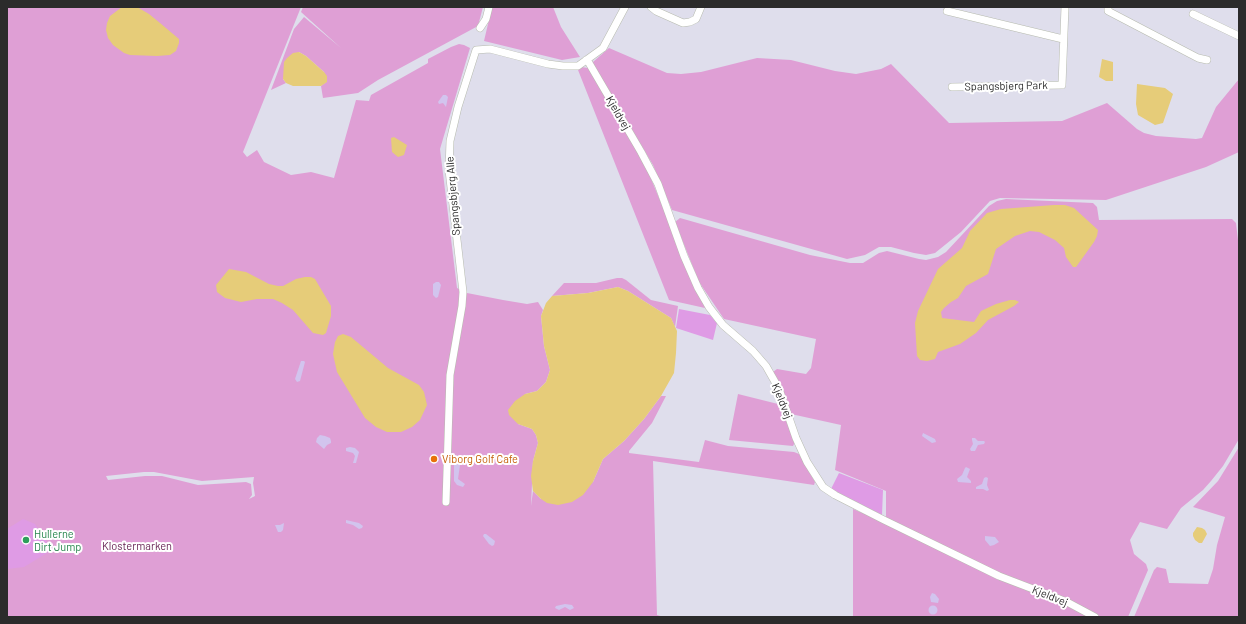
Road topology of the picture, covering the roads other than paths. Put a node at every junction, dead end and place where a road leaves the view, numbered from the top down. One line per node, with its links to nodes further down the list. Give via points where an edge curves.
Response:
1 (489, 7): 9 (street)
2 (625, 7): 12 (street, Spangsbjerg Alle, via 603,48)
3 (651, 7): 4 (street, via 682,23 696,19)
4 (701, 7)
5 (1065, 7): 11 (street, Spangsbjerg Park)
6 (1108, 7): 13 (street, via 1108,11 1198,58)
7 (947, 11): 11 (street)
8 (1193, 14): 10 (street)
9 (480, 28)
10 (1239, 36)
11 (1063, 39): 14 (street, Spangsbjerg Park, via 1062,85)
12 (586, 60): 15 (street, Spangsbjerg Alle, via 578,66 564,66 490,49 476,50 450,141 449,170 463,292 450,375); 16 (street, Kjeldvej, via 658,184 684,256 708,307 766,366 779,389 807,462 822,487 999,576 1067,602)
13 (1207, 60)
14 (952, 87)
15 (446, 502)
16 (1095, 617)

